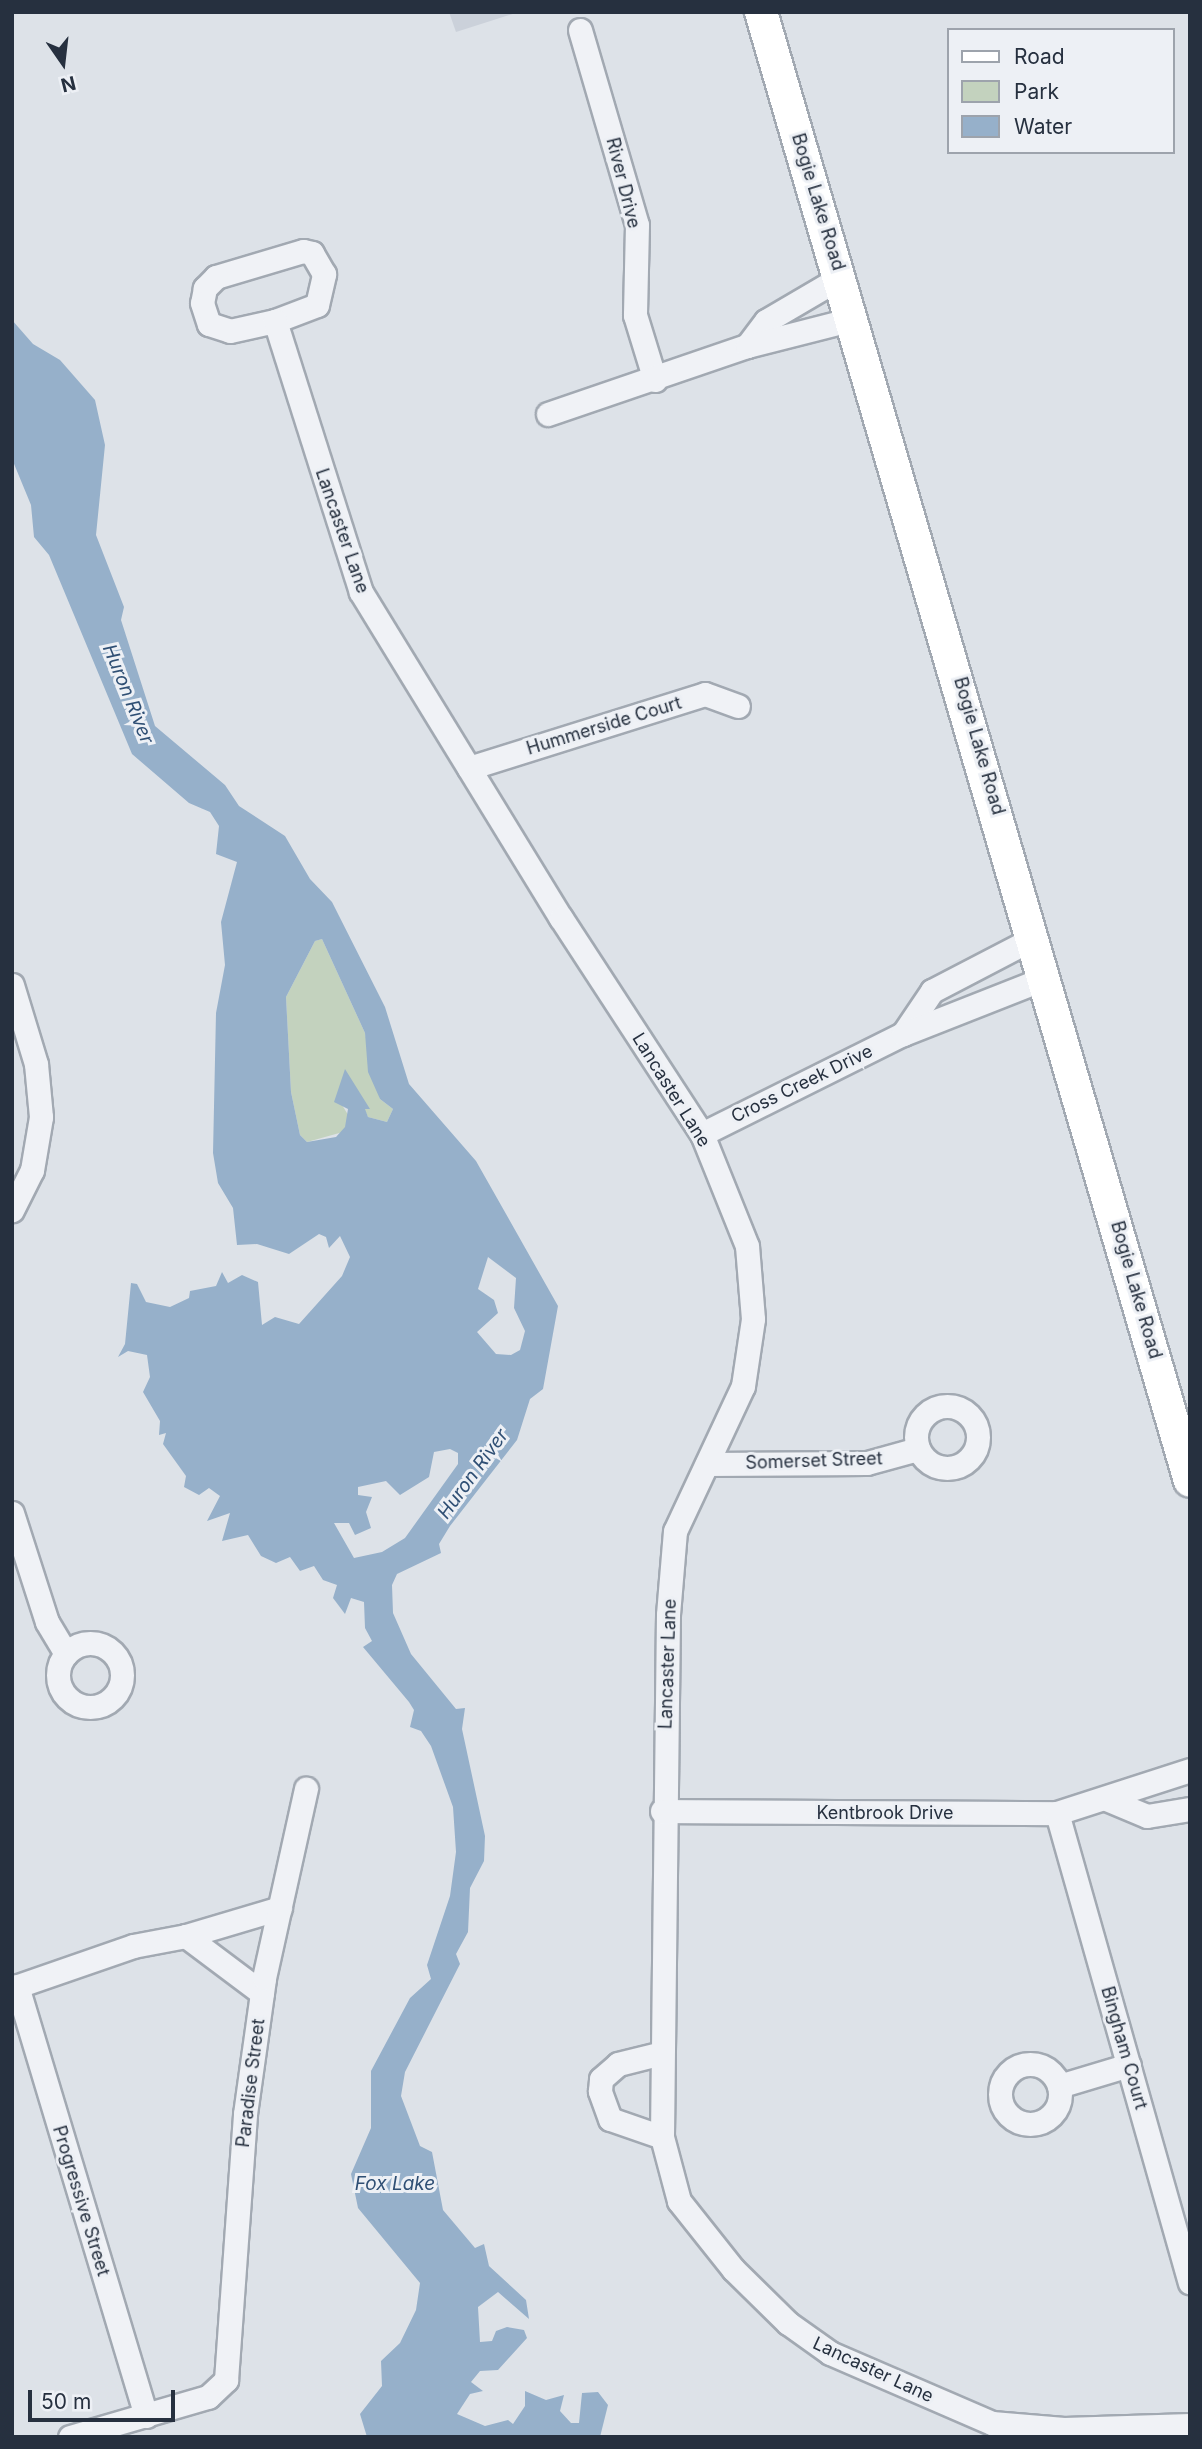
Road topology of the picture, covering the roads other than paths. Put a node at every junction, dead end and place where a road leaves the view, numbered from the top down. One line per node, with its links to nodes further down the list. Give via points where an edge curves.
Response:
1 (761, 12): 3 (main road, Bogie Lake Road)
2 (580, 30): 7 (street, River Drive, via 637,225 635,315)
3 (841, 277): 4 (main road, Bogie Lake Road); 6 (street, via 775,314)
4 (853, 318): 6 (street); 11 (main road, Bogie Lake Road)
5 (275, 321): 5 (street, via 317,305 324,274 313,253 303,251 216,277 205,288 202,303 209,324 230,331); 10 (street, Lancaster Lane, via 361,592)
6 (747, 346): 7 (street)
7 (655, 380): 8 (street)
8 (548, 414)
9 (738, 706): 10 (street, Hummerside Court, via 705,694)
10 (469, 768): 15 (street, Lancaster Lane)
11 (1034, 938): 12 (main road, Bogie Lake Road); 14 (street, Cross Creek Drive, via 932,991)
12 (1045, 978): 14 (street, Cross Creek Drive); 19 (main road, Bogie Lake Road)
13 (12, 985): 16 (street, via 36,1064 41,1118 32,1170)
14 (903, 1034): 15 (street, Cross Creek Drive)
15 (702, 1134): 18 (street, Lancaster Lane, via 747,1246 753,1320 743,1386)
16 (12, 1210)
17 (918, 1449): 18 (street, Somerset Street, via 867,1463)
18 (707, 1464): 26 (street, Lancaster Lane, via 675,1531)
19 (1190, 1481)
20 (12, 1513): 21 (street, via 47,1622)
21 (66, 1654)
22 (1190, 1770): 24 (street, Kentbrook Drive)
23 (306, 1790): 28 (street, Paradise Street)
24 (1106, 1799): 25 (street, via 1147,1816); 27 (street, Kentbrook Drive)
25 (1190, 1809)
26 (663, 1811): 27 (street, Kentbrook Drive); 32 (street, Lancaster Lane)
27 (1057, 1813): 33 (street, Bingham Court)
28 (280, 1908): 29 (street); 31 (street, Paradise Street)
29 (186, 1936): 30 (street, via 133,1946); 31 (street)
30 (15, 1987): 37 (street, Progressive Street)
31 (262, 1993): 37 (street, Paradise Street, via 245,2114 226,2380 208,2397)
32 (662, 2053): 35 (street, Lancaster Lane); 35 (street, via 618,2064 601,2079 600,2091 610,2119)
33 (1129, 2065): 34 (street); 36 (street, Bingham Court)
34 (1059, 2086)
35 (662, 2137): 39 (street, Lancaster Lane, via 679,2200 706,2240 788,2323 830,2353 992,2423)
36 (1190, 2283)
37 (146, 2416): 40 (street)
38 (1190, 2425): 39 (street, Lancaster Lane)
39 (1144, 2431)
40 (69, 2437)

